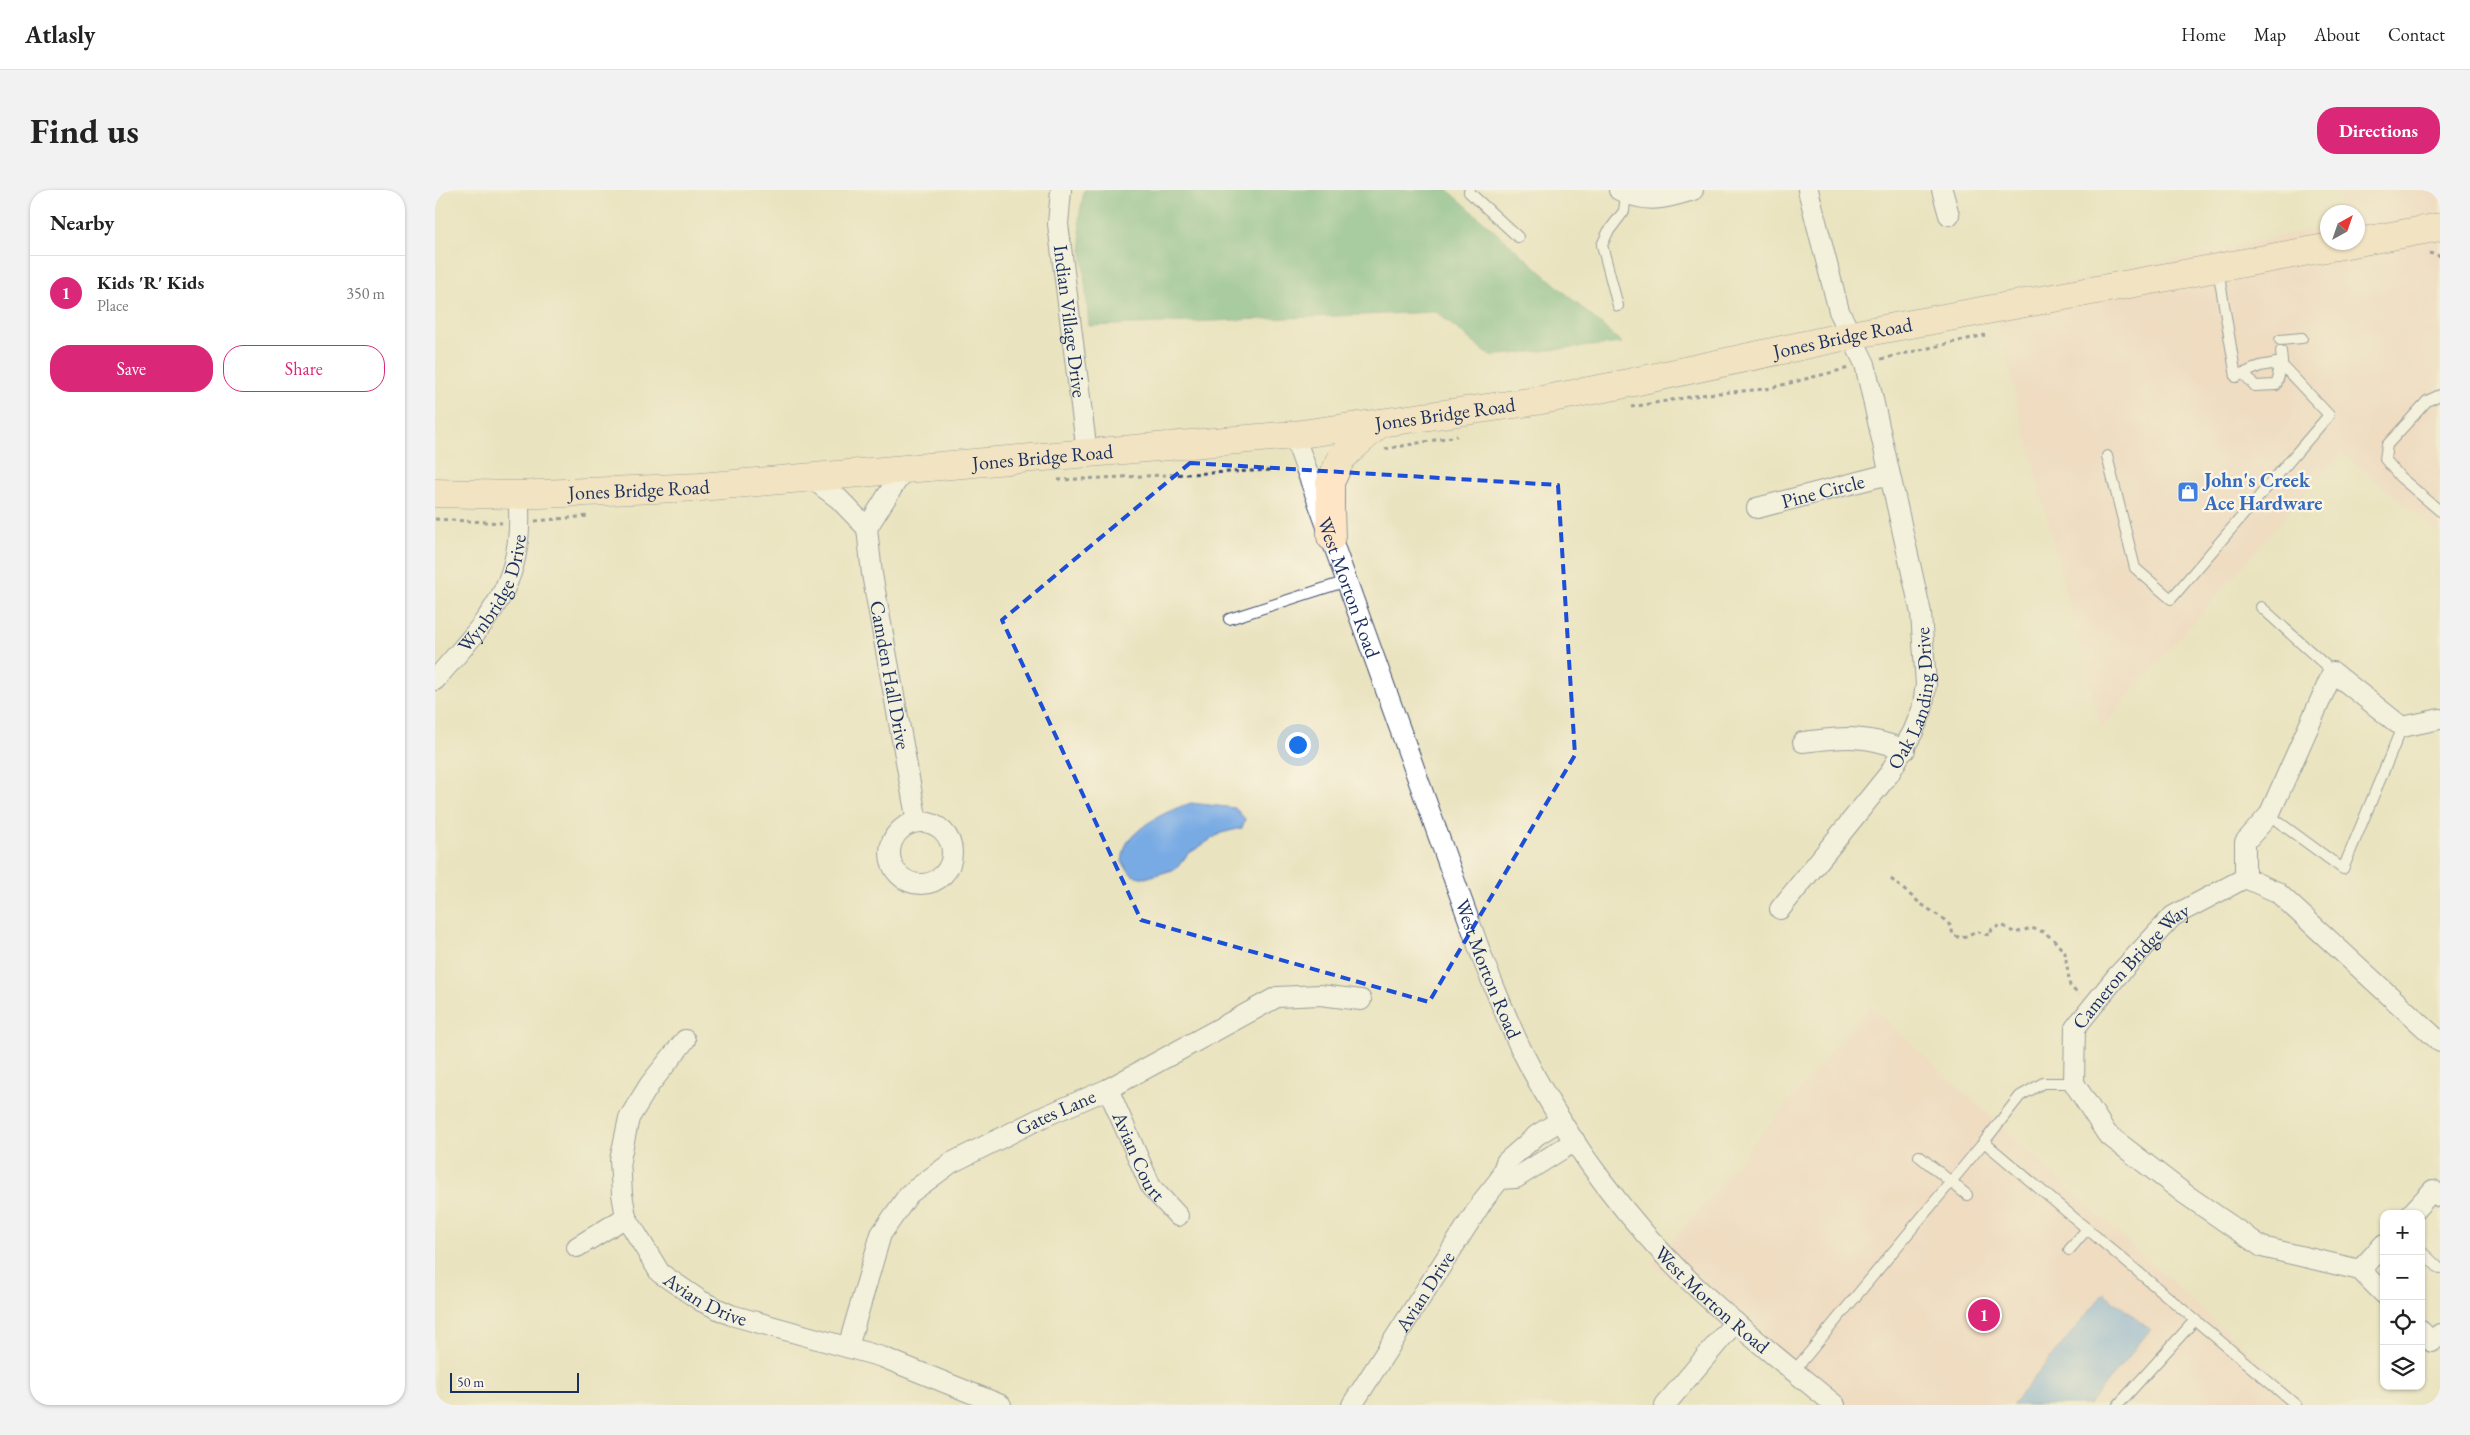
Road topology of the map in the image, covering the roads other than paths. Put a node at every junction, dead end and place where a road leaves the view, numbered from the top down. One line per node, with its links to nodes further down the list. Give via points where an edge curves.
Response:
1 (1061, 190): 19 (street, Indian Village Drive, via 1058,224)
2 (1470, 190): 9 (lane)
3 (1693, 190): 6 (street, via 1646,200)
4 (1808, 190): 12 (street, Oak Landing Drive, via 1839,311)
5 (1942, 190): 7 (street)
6 (1623, 192): 11 (lane, via 1625,211 1602,245)
7 (1949, 215)
8 (2440, 228): 10 (main road, Jones Bridge Road)
9 (1518, 237)
10 (2218, 268): 12 (main road, Jones Bridge Road); 15 (lane, via 2236,377)
11 (1618, 306)
12 (1851, 335): 18 (main road, Jones Bridge Road); 22 (street, Oak Landing Drive, via 1865,364)
13 (2302, 338): 14 (lane, via 2280,346 2282,362)
14 (2278, 363): 15 (lane); 15 (lane, via 2276,384 2255,386); 20 (lane, via 2329,415 2171,599 2135,568)
15 (2243, 373)
16 (2440, 395): 27 (lane, via 2427,401 2387,445 2385,459 2400,477)
17 (1294, 435): 18 (main road, Jones Bridge Road); 19 (main road, Jones Bridge Road); 29 (street, West Morton Road)
18 (1381, 436): 29 (main road, via 1342,457 1330,484)
19 (1087, 453): 21 (main road, Jones Bridge Road)
20 (2107, 456)
21 (904, 469): 23 (main road, Jones Bridge Road); 28 (street)
22 (1889, 474): 26 (street, Pine Circle); 38 (street, Oak Landing Drive, via 1921,613 1926,664 1922,710)
23 (811, 478): 25 (main road, Jones Bridge Road); 28 (street, via 839,499)
24 (435, 493): 25 (main road, Jones Bridge Road)
25 (518, 495): 34 (street, Wynbridge Drive, via 521,521 519,548 502,598)
26 (1757, 508)
27 (2440, 511)
28 (867, 528): 40 (street, Camden Hall Drive)
29 (1331, 537): 30 (street, West Morton Road)
30 (1347, 581): 32 (lane); 48 (street, West Morton Road, via 1485,966 1521,1049)
31 (2261, 607): 33 (lane)
32 (1229, 619)
33 (2333, 672): 36 (street); 39 (street)
34 (435, 680)
35 (2440, 719): 36 (street)
36 (2402, 727): 39 (lane, via 2343,869)
37 (1803, 742): 38 (street, via 1847,736 1883,741)
38 (1905, 750): 42 (street, Oak Landing Drive, via 1866,805)
39 (2269, 815): 41 (street, via 2245,842)
40 (917, 822)
41 (2245, 878): 44 (street, via 2277,892); 46 (street, Cameron Bridge Way, via 2173,916 2117,976 2075,1028)
42 (1780, 909)
43 (1361, 1000): 47 (street, Gates Lane, via 1320,995 1277,997)
44 (2438, 1035)
45 (685, 1040): 58 (street, Avian Drive, via 650,1084 629,1118 620,1160)
46 (2074, 1083): 50 (lane, via 2043,1083 2020,1096); 64 (street, via 2107,1134 2185,1194 2262,1247)
47 (1108, 1089): 57 (street, Avian Court, via 1151,1188); 71 (street, Gates Lane, via 951,1163 909,1194 881,1234)
48 (1561, 1120): 49 (street, West Morton Road); 52 (street, Avian Drive, via 1537,1134 1506,1162)
49 (1575, 1141): 52 (street, via 1516,1178); 68 (street, West Morton Road, via 1611,1193 1666,1257)
50 (1984, 1142): 53 (lane); 59 (lane)
51 (1919, 1156): 53 (lane)
52 (1500, 1179): 74 (street, Avian Drive, via 1484,1199)
53 (1951, 1182): 54 (lane); 72 (lane)
54 (1967, 1195)
55 (2440, 1197): 56 (street, via 2433,1190)
56 (2415, 1210)
57 (1177, 1216)
58 (627, 1218): 60 (street); 71 (street, Avian Drive, via 660,1273 701,1301 739,1317)
59 (2087, 1229): 62 (lane); 67 (lane)
60 (577, 1247)
61 (2380, 1248): 64 (street)
62 (2069, 1250)
63 (2425, 1255): 65 (lane)
64 (2360, 1270): 66 (street)
65 (2440, 1270)
66 (2380, 1290)
67 (2195, 1320): 77 (lane); 78 (lane)
68 (1735, 1322): 72 (street, West Morton Road); 75 (street)
69 (2440, 1334): 70 (street, via 2432,1342)
70 (2425, 1335)
71 (848, 1347): 73 (street, Avian Drive, via 882,1357)
72 (1794, 1371): 76 (street, West Morton Road)
73 (1001, 1405)
74 (1353, 1405)
75 (1665, 1405)
76 (1835, 1405)
77 (2118, 1405)
78 (2296, 1405)

